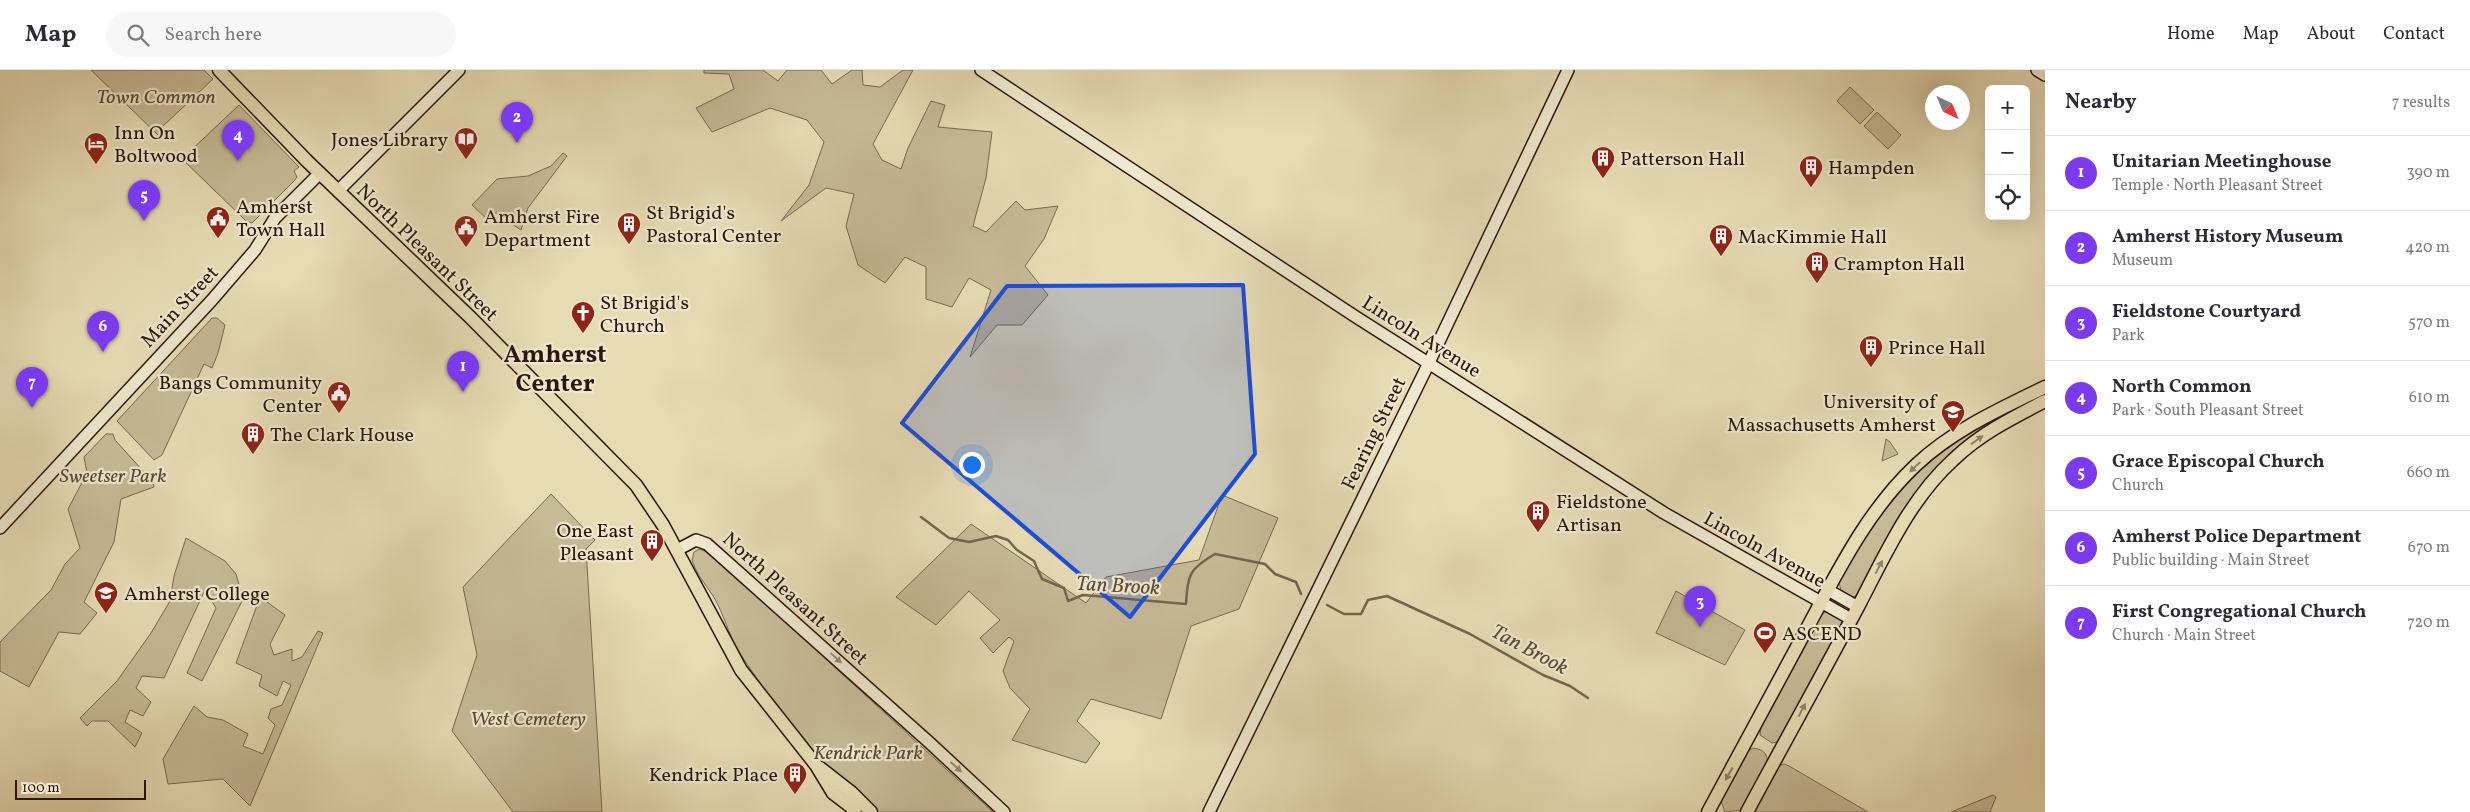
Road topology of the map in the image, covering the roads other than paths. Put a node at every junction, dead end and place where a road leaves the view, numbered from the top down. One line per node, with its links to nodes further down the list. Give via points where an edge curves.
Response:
1 (219, 70): 7 (main road, North Pleasant Street)
2 (459, 70): 8 (street)
3 (981, 70): 9 (street, Lincoln Avenue)
4 (1568, 70): 9 (street, Fearing Street)
5 (2037, 70): 6 (street)
6 (2045, 75)
7 (320, 173): 8 (main road, North Pleasant Street); 12 (street, Main Street, via 271,223 255,250 212,300)
8 (338, 191): 13 (main road, North Pleasant Street, via 471,318 625,474 655,511)
9 (1428, 363): 14 (street, Lincoln Avenue, via 1677,522); 23 (street, Fearing Street)
10 (2045, 387): 14 (main road, one-way to 14, via 1966,428 1916,465 1870,517)
11 (2045, 401): 15 (main road, one-way to 11, via 1911,511 1944,468 2000,424)
12 (0, 528)
13 (677, 550): 17 (main road, via 741,670); 22 (street, North Pleasant Street, one-way to 22, via 696,540 707,544)
14 (1825, 596): 15 (street, Lincoln Avenue); 16 (street, Lincoln Avenue); 24 (main road, one-way to 24)
15 (1858, 606): 16 (main road)
16 (1851, 619): 25 (main road, one-way to 16)
17 (816, 765): 18 (main road); 21 (main road)
18 (838, 798): 19 (main road); 20 (main road)
19 (840, 812)
20 (855, 812)
21 (871, 812)
22 (1004, 812)
23 (1209, 812)
24 (1708, 812)
25 (1746, 812)

